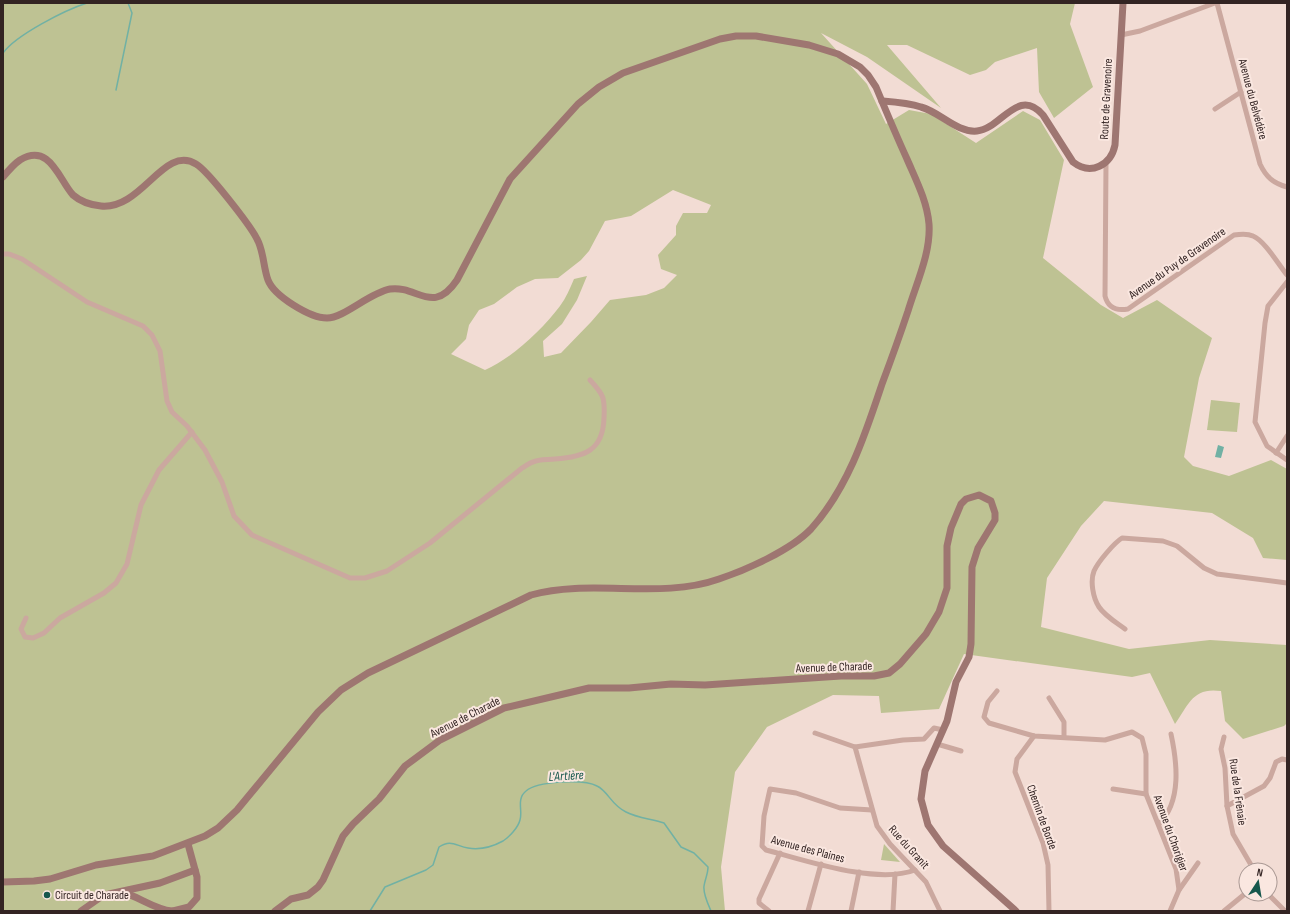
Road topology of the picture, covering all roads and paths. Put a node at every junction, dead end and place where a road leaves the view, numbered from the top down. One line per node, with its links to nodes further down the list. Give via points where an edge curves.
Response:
1 (1123, 3): 3 (street, Route de Gravenoire)
2 (1216, 3): 3 (street, Avenue du Belvédère, via 1140,31); 4 (street, Avenue du Belvédère)
3 (1121, 35): 7 (street, Route de Gravenoire, via 1115,144)
4 (1241, 92): 6 (street); 9 (street, Avenue du Belvédère, via 1265,175)
5 (882, 101): 7 (street, via 922,107 963,129 972,131 989,128 1015,108 1031,106 1043,115 1069,158 1076,164 1089,168); 8 (street, via 868,75 849,59 822,48 756,36 720,39 623,73 599,87 578,104 510,179 457,280 448,292 428,297 390,289 328,318 308,313 271,286 254,233 205,171 193,162 174,162 161,170 129,200 114,206 93,205 80,200 71,192 53,164 42,157 30,156 22,159); 38 (street, via 926,203 929,238 901,330 858,452 842,484 810,529 791,545 771,556 705,584 553,590 531,595 368,673 328,702 228,819 212,832)
6 (1215, 109)
7 (1106, 163): 11 (street, Avenue du Puy de Gravenoire, via 1105,296 1112,308 1119,311 1128,309 1234,235 1252,235 1260,241)
8 (3, 177)
9 (1287, 188)
10 (3, 254): 14 (street, via 22,259 87,302 142,326 152,335 160,351 167,401 172,412)
11 (1287, 275)
12 (1287, 282): 16 (street, via 1268,306 1255,422 1267,446)
13 (590, 380): 14 (street, via 602,392 604,399 604,430 595,448 581,455 534,461 430,543 387,571 365,578 350,578 252,535 244,529 234,516 222,482 205,450)
14 (192, 432): 19 (street, via 159,470 141,505 127,564 116,583 104,594 60,618 44,633 33,638 25,637 21,629)
15 (1287, 436): 16 (street)
16 (1276, 453): 17 (street)
17 (1287, 460)
18 (1287, 583): 20 (street, via 1216,574 1204,568 1177,546 1163,541 1122,538 1094,571 1092,583 1094,598 1100,609)
19 (26, 618)
20 (1125, 629)
21 (997, 691): 26 (street, Avenue du Chorigier, via 988,702 984,717 989,723)
22 (1049, 698): 27 (street, via 1064,722)
23 (943, 730): 29 (street, Avenue de Charade); 30 (street, via 934,728 924,739); 54 (street, Avenue de Charade, via 951,694 970,652 971,588 975,555 994,520 995,513 991,501 979,495 966,499 961,504 951,528 947,546 947,588 939,612 926,634 900,664 888,673 874,676 705,685 589,688 504,708 440,740 404,766 379,799 347,830 318,887 308,895 290,899)
24 (815, 733): 30 (street)
25 (1172, 734): 37 (street, via 1176,760 1174,793 1167,814)
26 (1034, 736): 27 (street, Avenue du Chorigier); 61 (street, Chemin de Borde, via 1017,759 1015,772 1043,842 1048,865)
27 (1064, 737): 34 (street, Avenue du Chorigier, via 1104,740 1132,732 1142,738 1146,754)
28 (1224, 737): 35 (street, Rue de la Frênaie, via 1221,748)
29 (937, 744): 31 (street); 60 (street, Avenue de Charade, via 925,770 922,785 921,799 928,826 943,846)
30 (855, 747): 36 (street, Rue du Granit)
31 (961, 751)
32 (1287, 760): 35 (street, via 1276,762 1264,786)
33 (1113, 789): 34 (street)
34 (1146, 794): 37 (street, Avenue du Chorigier, via 1150,809)
35 (1227, 806): 40 (street, Rue de la Frênaie, via 1233,834)
36 (872, 810): 39 (street, Avenue des Plaines, via 840,808 796,793 770,789 764,816 762,846 766,850); 44 (street, Rue du Granit, via 877,826)
37 (1159, 824): 48 (street, Avenue du Chorigier, via 1176,869)
38 (188, 844): 43 (street); 47 (street, via 153,856 96,865 50,879)
39 (780, 853): 41 (street, Avenue des Plaines); 55 (street, via 759,898 759,903)
40 (1249, 862)
41 (821, 864): 45 (street, Avenue des Plaines); 56 (street)
42 (1198, 864): 48 (street)
43 (195, 870): 49 (street, via 160,882); 53 (street, via 197,898 188,907)
44 (915, 870): 46 (street, Avenue des Plaines); 59 (street, Rue du Granit, via 926,882)
45 (859, 872): 46 (street, Avenue des Plaines); 57 (street)
46 (895, 874): 58 (street)
47 (3, 882)
48 (1180, 890): 62 (street)
49 (116, 892): 52 (street, via 101,897); 53 (street, via 130,895 156,908)
50 (1238, 900): 63 (street)
51 (1276, 902): 64 (street)
52 (80, 911)
53 (172, 911)
54 (275, 911)
55 (769, 911)
56 (808, 911)
57 (851, 911)
58 (893, 911)
59 (940, 911)
60 (1016, 911)
61 (1049, 911)
62 (1170, 911)
63 (1224, 911)
64 (1285, 911)

